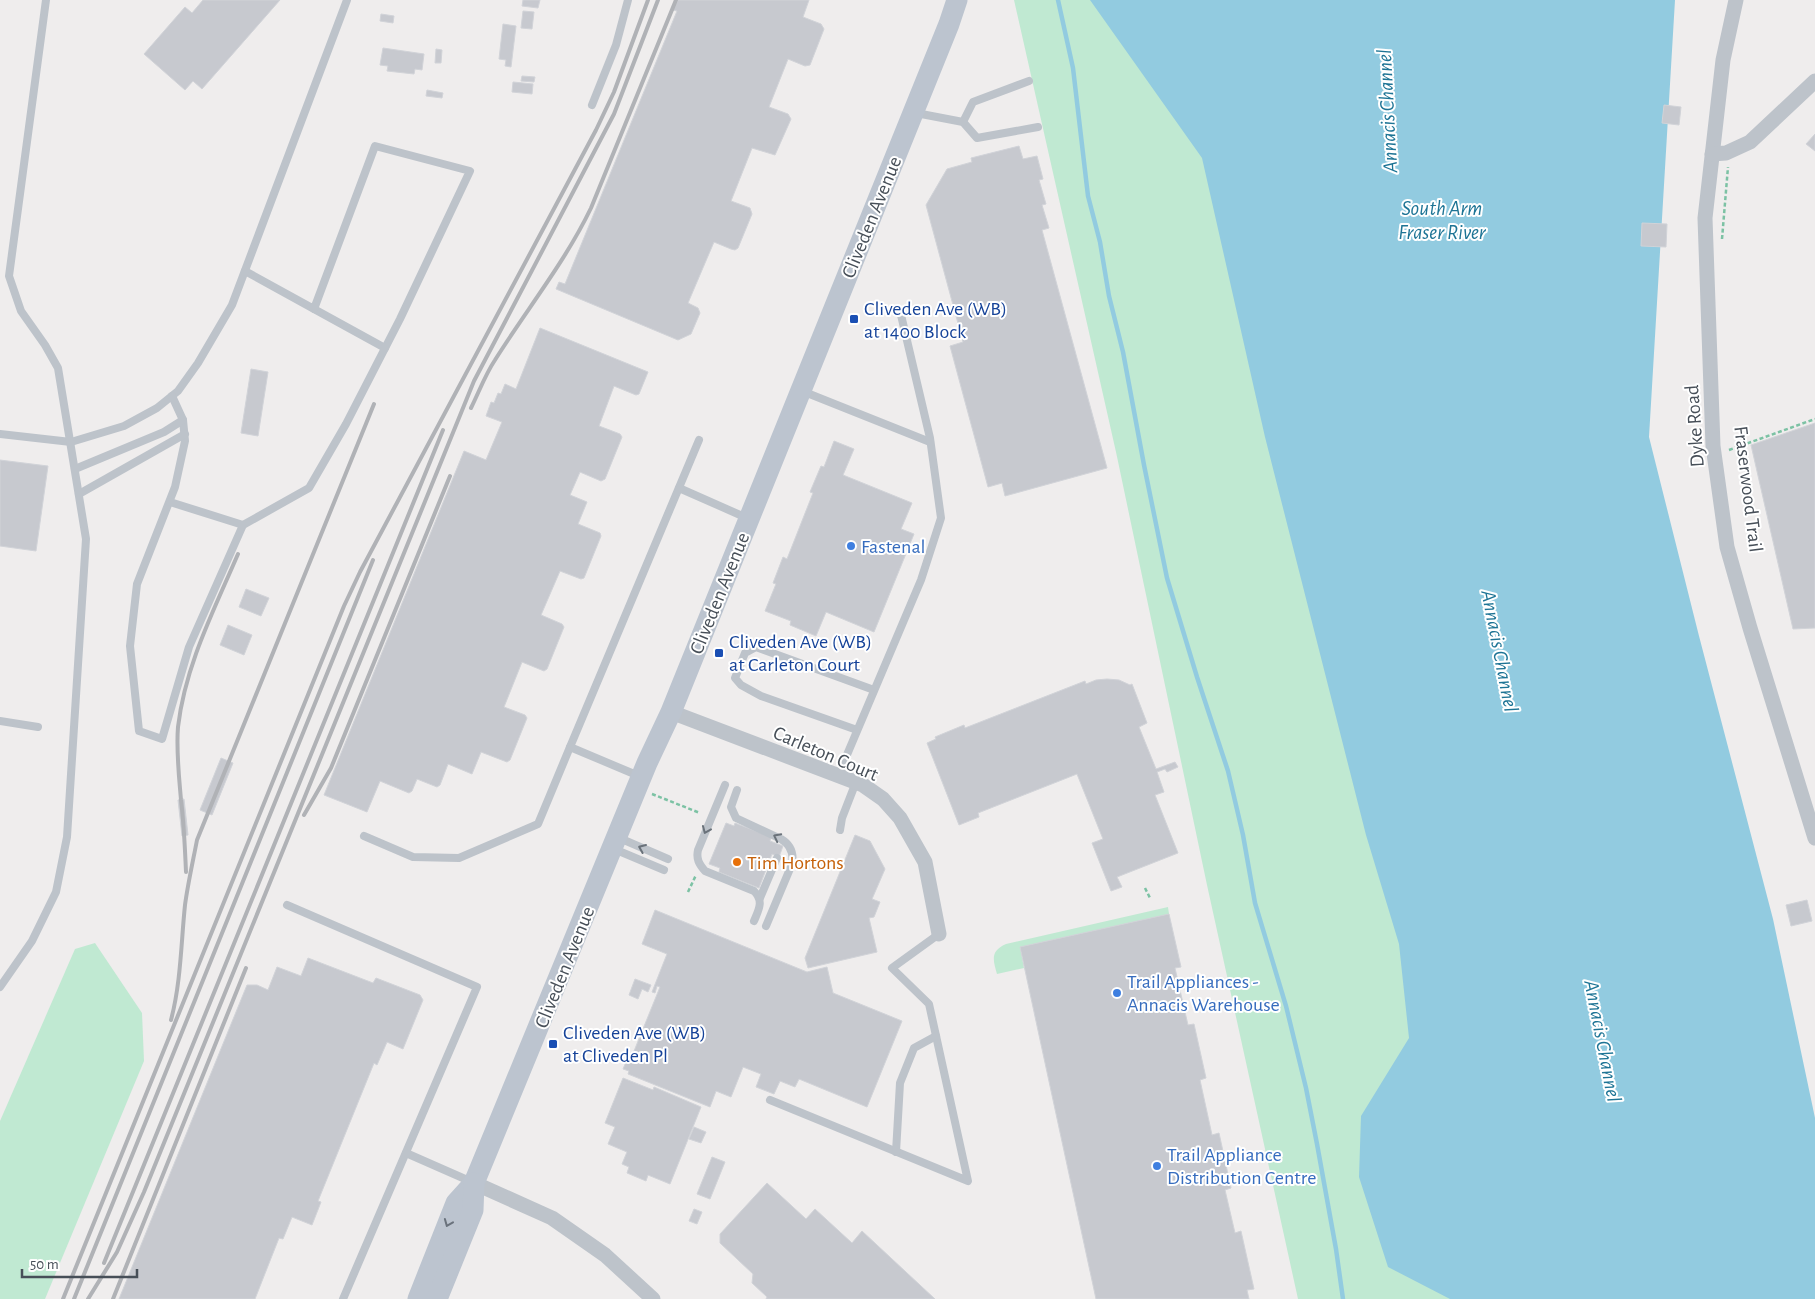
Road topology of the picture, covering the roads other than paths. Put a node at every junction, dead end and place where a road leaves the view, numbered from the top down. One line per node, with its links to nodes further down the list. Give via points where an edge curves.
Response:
1 (46, 0): 23 (lane, via 9,276 21,311 58,368)
2 (347, 0): 13 (lane)
3 (628, 0): 8 (lane, via 616,45)
4 (957, 0): 9 (street, Cliveden Avenue)
5 (1736, 0): 12 (street, Dyke Road, via 1723,60)
6 (1029, 81): 10 (lane, via 973,102)
7 (1815, 81): 12 (street, via 1750,142 1726,153)
8 (592, 105)
9 (914, 112): 10 (lane); 17 (street, Cliveden Avenue)
10 (963, 122): 11 (lane, via 977,138)
11 (1038, 127)
12 (1712, 154): 42 (street, Dyke Road, via 1705,218 1713,436 1726,538 1750,628)
13 (245, 271): 14 (lane); 18 (lane, via 232,305 198,363)
14 (314, 309): 16 (lane); 16 (lane, via 375,146 470,171)
15 (900, 315): 24 (lane)
16 (385, 348): 30 (lane, via 309,488)
17 (801, 391): 24 (lane); 29 (street, Cliveden Avenue)
18 (172, 396): 19 (lane); 23 (lane, via 124,426)
19 (183, 420): 21 (lane); 25 (lane, via 164,432)
20 (0, 434): 23 (lane)
21 (185, 434): 27 (lane); 28 (lane, via 176,488)
22 (699, 440): 26 (lane)
23 (71, 442): 25 (lane)
24 (930, 442): 31 (lane, via 941,518 921,580)
25 (75, 469): 27 (lane)
26 (679, 488): 29 (lane); 36 (lane)
27 (79, 494): 55 (lane, via 86,539 67,837 56,892 32,941)
28 (170, 502): 30 (lane); 30 (lane, via 137,584 130,646 139,731 162,739 189,646)
29 (749, 519): 32 (street, Cliveden Avenue)
30 (244, 525)
31 (874, 690): 35 (lane); 35 (lane, via 756,647 745,653 735,678 742,685 762,696)
32 (671, 712): 37 (street, Carleton Court); 38 (street, Cliveden Avenue)
33 (0, 721): 34 (lane)
34 (38, 728)
35 (857, 730): 37 (lane)
36 (570, 747): 38 (lane); 44 (lane, via 538,824 459,858 413,857)
37 (838, 776): 39 (street, Carleton Court)
38 (641, 777): 46 (street, Cliveden Avenue)
39 (856, 782): 43 (lane); 54 (street, Carleton Court, via 883,799 900,818 925,862)
40 (726, 785): 50 (lane, one-way to 50, via 697,857 705,871 754,891)
41 (737, 790): 53 (lane, one-way to 41, via 793,857 788,843 736,818 731,807)
42 (1811, 814): 45 (street, Dyke Road)
43 (840, 830)
44 (364, 836)
45 (1815, 838)
46 (614, 843): 48 (lane, one-way to 46); 49 (lane); 60 (street, Cliveden Avenue)
47 (777, 858): 50 (lane)
48 (668, 859)
49 (664, 870)
50 (760, 898): 52 (lane, via 760,908)
51 (287, 905): 59 (lane, via 477,987)
52 (754, 921)
53 (766, 926)
54 (939, 934): 56 (lane, via 892,968 929,1004)
55 (0, 987)
56 (936, 1036): 58 (lane, via 914,1048 900,1083); 58 (lane, via 968,1182)
57 (770, 1100): 58 (lane)
58 (896, 1152)
59 (406, 1153): 60 (lane); 61 (lane)
60 (474, 1183): 62 (street, Cliveden Avenue, one-way to 62, via 456,1203); 63 (street, Cliveden Avenue, via 473,1210); 64 (street, via 552,1218 605,1255)
61 (343, 1299)
62 (418, 1299)
63 (437, 1299)
64 (653, 1299)

